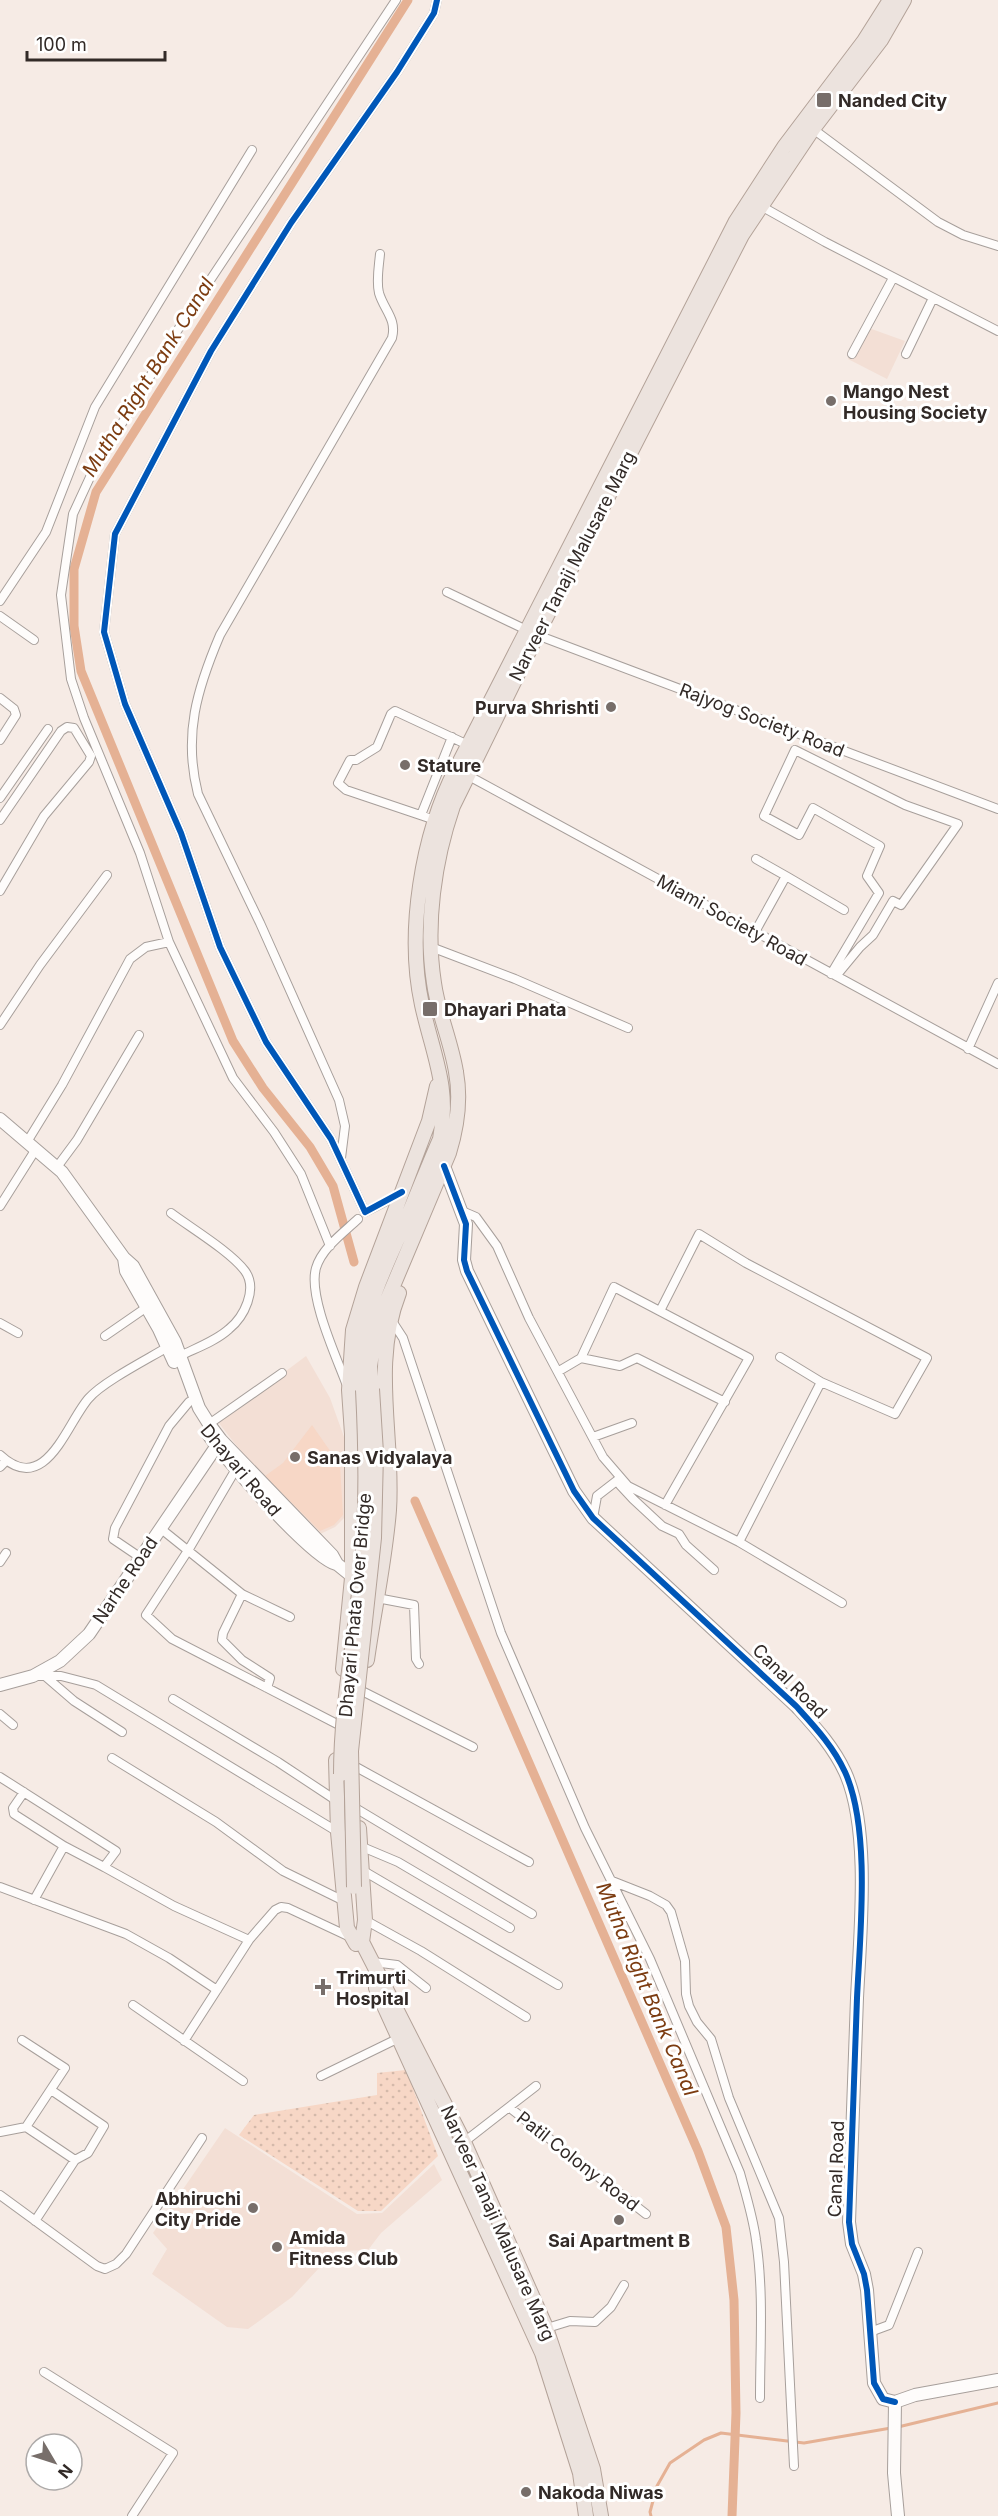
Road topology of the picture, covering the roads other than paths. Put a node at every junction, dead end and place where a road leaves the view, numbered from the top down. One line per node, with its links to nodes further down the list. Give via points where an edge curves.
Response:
1 (396, 0): 40 (street, via 185,318 91,475 73,514 61,595 71,679 140,853)
2 (437, 0): 52 (street, via 434,13 397,72 291,223 211,351 115,534 104,632 125,705 181,833 220,947 266,1042 331,1139)
3 (895, 5): 4 (main road, Narveer Tanaji Malusare Marg)
4 (854, 65): 5 (main road, Narveer Tanaji Malusare Marg); 10 (main road, Narveer Tanaji Malusare Marg, via 784,147 759,184)
5 (813, 129): 7 (main road, Narveer Tanaji Malusare Marg); 8 (street, via 938,222)
6 (252, 150): 17 (street, via 95,407 46,532)
7 (761, 206): 10 (main road, Narveer Tanaji Malusare Marg); 11 (street)
8 (998, 246)
9 (380, 254): 52 (street, via 378,286 393,320 392,338 220,635 201,679 194,710 192,753 194,778 207,818 260,923 339,1100 345,1126)
10 (716, 268): 19 (main road, Narveer Tanaji Malusare Marg)
11 (893, 278): 12 (street); 14 (street)
12 (933, 298): 13 (street); 15 (street)
13 (998, 331)
14 (852, 354)
15 (906, 354)
16 (447, 591): 19 (street, Rajyog Society Road)
17 (0, 602)
18 (0, 616): 20 (street)
19 (531, 633): 25 (main road, Narveer Tanaji Malusare Marg); 26 (main road, Narveer Tanaji Malusare Marg); 28 (street, Rajyog Society Road)
20 (34, 640)
21 (0, 698): 24 (street, via 14,709 16,716)
22 (48, 729): 27 (street)
23 (452, 737): 25 (street); 29 (street); 29 (street, via 395,711 377,747 350,760 338,783 346,790)
24 (0, 740)
25 (468, 744): 31 (main road, Narveer Tanaji Malusare Marg)
26 (467, 775): 38 (street, Miami Society Road); 41 (main road, Narveer Tanaji Malusare Marg, via 440,853)
27 (0, 798)
28 (998, 809)
29 (421, 815): 31 (street)
30 (0, 820): 35 (street, via 61,731 67,726 74,728 91,756 89,762 44,816)
31 (435, 820): 49 (main road, Narveer Tanaji Malusare Marg, via 422,879 417,964 422,1005)
32 (756, 860): 34 (street)
33 (107, 875): 44 (street)
34 (786, 876): 36 (street); 38 (street)
35 (0, 891)
36 (844, 910)
37 (857, 930): 39 (street); 39 (street, via 879,892 867,876 880,846 813,808 799,835 764,816 795,750 905,805 958,824 901,905 893,901); 42 (street)
38 (755, 932): 42 (street, Miami Society Road)
39 (871, 937): 42 (street)
40 (169, 942): 51 (street, via 146,946 130,959); 61 (street, via 233,1078 301,1174)
41 (431, 947): 45 (street); 53 (main road, Narveer Tanaji Malusare Marg, via 437,1002 456,1072 456,1125)
42 (834, 975): 47 (street, Miami Society Road)
43 (998, 983): 47 (street)
44 (0, 1025)
45 (628, 1028)
46 (139, 1035): 54 (street)
47 (968, 1049): 48 (street, Miami Society Road)
48 (998, 1064)
49 (439, 1065): 56 (main road, via 429,1121); 76 (main road, Dhayari Phata Over Bridge, via 444,1113 440,1139 373,1300 363,1341)
50 (0, 1119): 51 (street, Dhayari Road)
51 (32, 1145): 54 (street, Dhayari Road); 58 (street)
52 (340, 1160): 56 (street, via 365,1212)
53 (444, 1166): 55 (main road, Narveer Tanaji Malusare Marg); 57 (street, Canal Road)
54 (57, 1167): 62 (street, Dhayari Road)
55 (434, 1185): 65 (main road, via 434,1207); 76 (main road, Dhayari Phata Over Bridge, via 377,1324 370,1366)
56 (402, 1192): 76 (main road, via 353,1330)
57 (459, 1205): 73 (street, via 476,1216 497,1246 529,1318); 87 (street, Canal Road, via 466,1224 467,1271 574,1491)
58 (0, 1206)
59 (171, 1213): 70 (street, via 233,1259 249,1280 248,1300 238,1321 227,1332)
60 (358, 1219): 61 (street)
61 (330, 1245): 76 (street, via 316,1268 316,1298)
62 (124, 1258): 63 (street, Dhayari Road, via 126,1271); 69 (street, Dhayari Road, via 134,1266)
63 (147, 1307): 68 (street); 69 (street, Dhayari Road)
64 (660, 1311): 72 (street, via 614,1287); 75 (street, via 699,1234 746,1263 927,1358 895,1414); 78 (street, via 749,1358)
65 (390, 1318): 98 (main road, via 383,1368 389,1509); 125 (street, via 403,1338 501,1633)
66 (0, 1323): 67 (street)
67 (18, 1333)
68 (105, 1336)
69 (172, 1344): 70 (street, Dhayari Road); 77 (street, Dhayari Road); 83 (street, via 89,1398 52,1455 27,1467)
70 (180, 1356): 80 (street, Dhayari Road)
71 (780, 1357): 75 (street)
72 (581, 1358): 73 (street); 78 (street, via 620,1366 637,1358)
73 (559, 1371): 81 (street)
74 (282, 1373): 80 (street)
75 (821, 1382): 89 (street)
76 (361, 1390): 96 (main road, via 352,1434); 127 (main road, Dhayari Phata Over Bridge, bridge, via 376,1453 374,1538 351,1750)
77 (189, 1402): 82 (street, Dhayari Road); 92 (street, via 169,1426 115,1528 113,1539)
78 (724, 1402): 86 (street)
79 (632, 1423): 81 (street)
80 (209, 1424): 82 (street, Dhayari Road)
81 (593, 1437): 85 (street)
82 (218, 1443): 84 (street, Dhayari Road); 88 (street, Narhe Road); 94 (street, Dhayari Road)
83 (2, 1461)
84 (236, 1470): 90 (street); 94 (street, Dhayari Road, via 302,1539 328,1562)
85 (619, 1479): 86 (street); 87 (street, via 597,1496); 95 (street, via 633,1500 662,1526 679,1534)
86 (665, 1505): 89 (street)
87 (593, 1518): 159 (street, Canal Road, via 796,1706 827,1739 846,1773 860,1845 861,1901 849,2222 852,2244 864,2274)
88 (160, 1528): 90 (street); 92 (street, Narhe Road)
89 (739, 1542): 99 (street)
90 (189, 1549): 97 (street); 104 (street, via 146,1615 172,1639)
91 (6, 1553): 93 (street)
92 (141, 1558): 102 (street, Narhe Road, via 88,1634)
93 (0, 1562)
94 (338, 1564): 96 (street, Dhayari Road)
95 (714, 1570)
96 (352, 1578): 98 (street, Dhayari Road); 108 (main road)
97 (242, 1594): 100 (street); 104 (street, via 222,1640 242,1660 270,1678)
98 (378, 1594): 101 (street, via 414,1605); 105 (main road)
99 (842, 1603)
100 (290, 1617)
101 (419, 1664)
102 (39, 1676): 103 (street, Narhe Road); 111 (street); 119 (street, via 62,1676 96,1685)
103 (0, 1685)
104 (267, 1688): 108 (street)
105 (363, 1691): 110 (main road); 112 (street)
106 (172, 1699): 117 (street)
107 (0, 1714): 109 (street)
108 (337, 1724): 110 (street); 117 (main road)
109 (13, 1725)
110 (358, 1726): 114 (main road)
111 (122, 1732)
112 (473, 1747)
113 (112, 1758): 127 (street, via 216,1822 284,1871)
114 (356, 1767): 118 (main road); 122 (street)
115 (0, 1777): 116 (street)
116 (24, 1792): 120 (street, via 12,1812); 123 (street, via 116,1851)
117 (337, 1801): 119 (main road)
118 (357, 1809): 121 (main road); 129 (street)
119 (338, 1832): 127 (main road)
120 (64, 1846): 123 (street); 128 (street)
121 (360, 1846): 124 (main road); 131 (street, via 398,1862)
122 (530, 1862)
123 (104, 1867): 132 (street, via 174,1906)
124 (362, 1870): 130 (main road); 135 (street)
125 (612, 1881): 162 (street, via 655,1970 740,2173 757,2242); 164 (street, via 650,1896 671,1912 685,1961 689,2006 711,2039 729,2098 776,2208 784,2262)
126 (0, 1887): 128 (street)
127 (348, 1892): 133 (main road, Dhayari Phata Over Bridge)
128 (34, 1900): 137 (street, via 126,1934)
129 (532, 1914)
130 (365, 1920): 133 (main road); 139 (street)
131 (510, 1928)
132 (249, 1940): 133 (street, via 281,1907); 137 (street)
133 (356, 1941): 134 (main road, Narveer Tanaji Malusare Marg); 140 (main road, Narveer Tanaji Malusare Marg)
134 (373, 1962): 136 (street, via 397,1965); 151 (main road, Narveer Tanaji Malusare Marg)
135 (558, 1985)
136 (426, 1988)
137 (217, 1990): 142 (street)
138 (133, 2005): 142 (street)
139 (526, 2017)
140 (399, 2038): 143 (street); 166 (main road, Narveer Tanaji Malusare Marg, via 542,2354 580,2473)
141 (21, 2040): 146 (street, via 66,2068)
142 (184, 2041): 144 (street)
143 (321, 2076)
144 (243, 2081)
145 (536, 2086): 147 (street, Patil Colony Road)
146 (51, 2090): 148 (street); 152 (street, via 104,2126 88,2153)
147 (510, 2108): 151 (street, Patil Colony Road); 154 (street, Patil Colony Road)
148 (26, 2127): 149 (street); 152 (street)
149 (0, 2132)
150 (202, 2138): 155 (street, via 116,2264 105,2269 97,2266)
151 (464, 2142): 158 (main road, Narveer Tanaji Malusare Marg)
152 (75, 2160): 155 (street)
153 (0, 2195): 155 (street)
154 (646, 2214)
155 (35, 2221)
156 (918, 2252): 159 (street, via 889,2325)
157 (624, 2285): 158 (street, via 611,2307 595,2322 570,2321)
158 (547, 2328): 167 (main road, Narveer Tanaji Malusare Marg, via 593,2469)
159 (870, 2332): 163 (street, Canal Road, via 874,2383 884,2399)
160 (44, 2372): 165 (street, via 173,2453)
161 (998, 2380): 163 (street)
162 (760, 2398)
163 (895, 2402): 168 (street)
164 (794, 2466)
165 (132, 2516)
166 (586, 2516)
167 (601, 2516)
168 (897, 2516)

